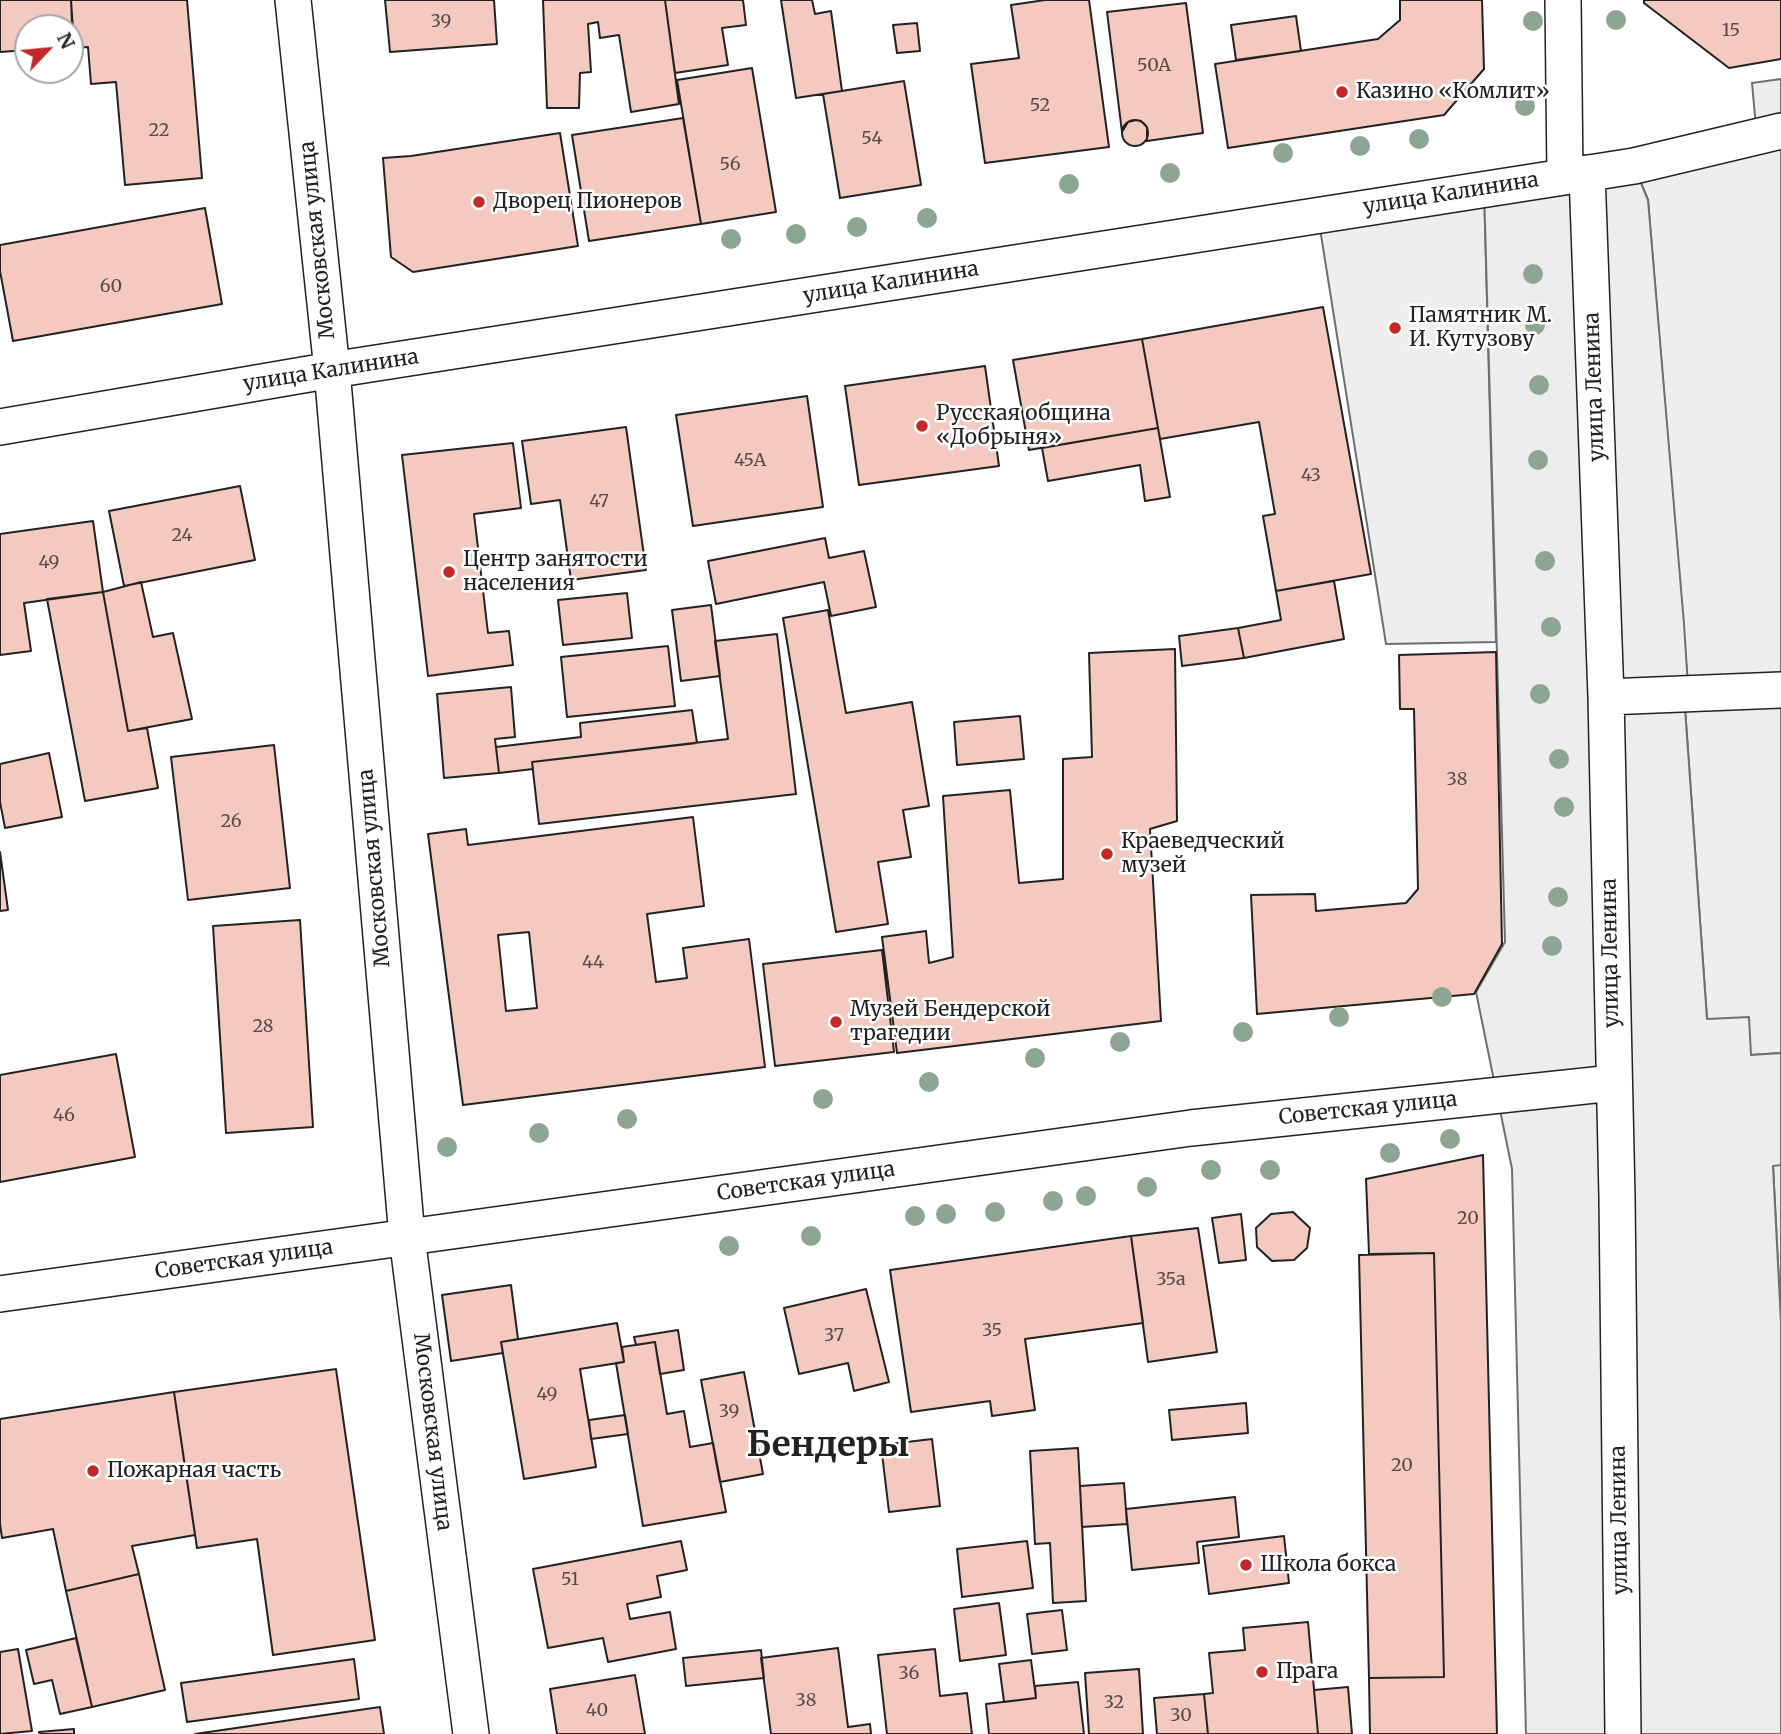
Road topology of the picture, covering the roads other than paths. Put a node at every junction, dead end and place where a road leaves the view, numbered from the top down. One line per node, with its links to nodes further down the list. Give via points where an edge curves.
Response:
1 (293, 0): 5 (street, Московская улица)
2 (1563, 0): 4 (street, улица Ленина)
3 (1781, 131): 4 (street, улица Калинина, via 1634,166)
4 (1576, 174): 5 (street, улица Калинина); 8 (street, улица Ленина)
5 (332, 370): 6 (street, улица Калинина); 10 (street, Московская улица)
6 (0, 427)
7 (1781, 690): 8 (street)
8 (1606, 697): 9 (street, улица Ленина)
9 (1613, 1083): 10 (street, Советская улица, via 1191,1128); 13 (street, улица Ленина)
10 (407, 1237): 11 (street, Советская улица); 12 (street, Московская улица)
11 (0, 1294)
12 (471, 1734)
13 (1623, 1734)

